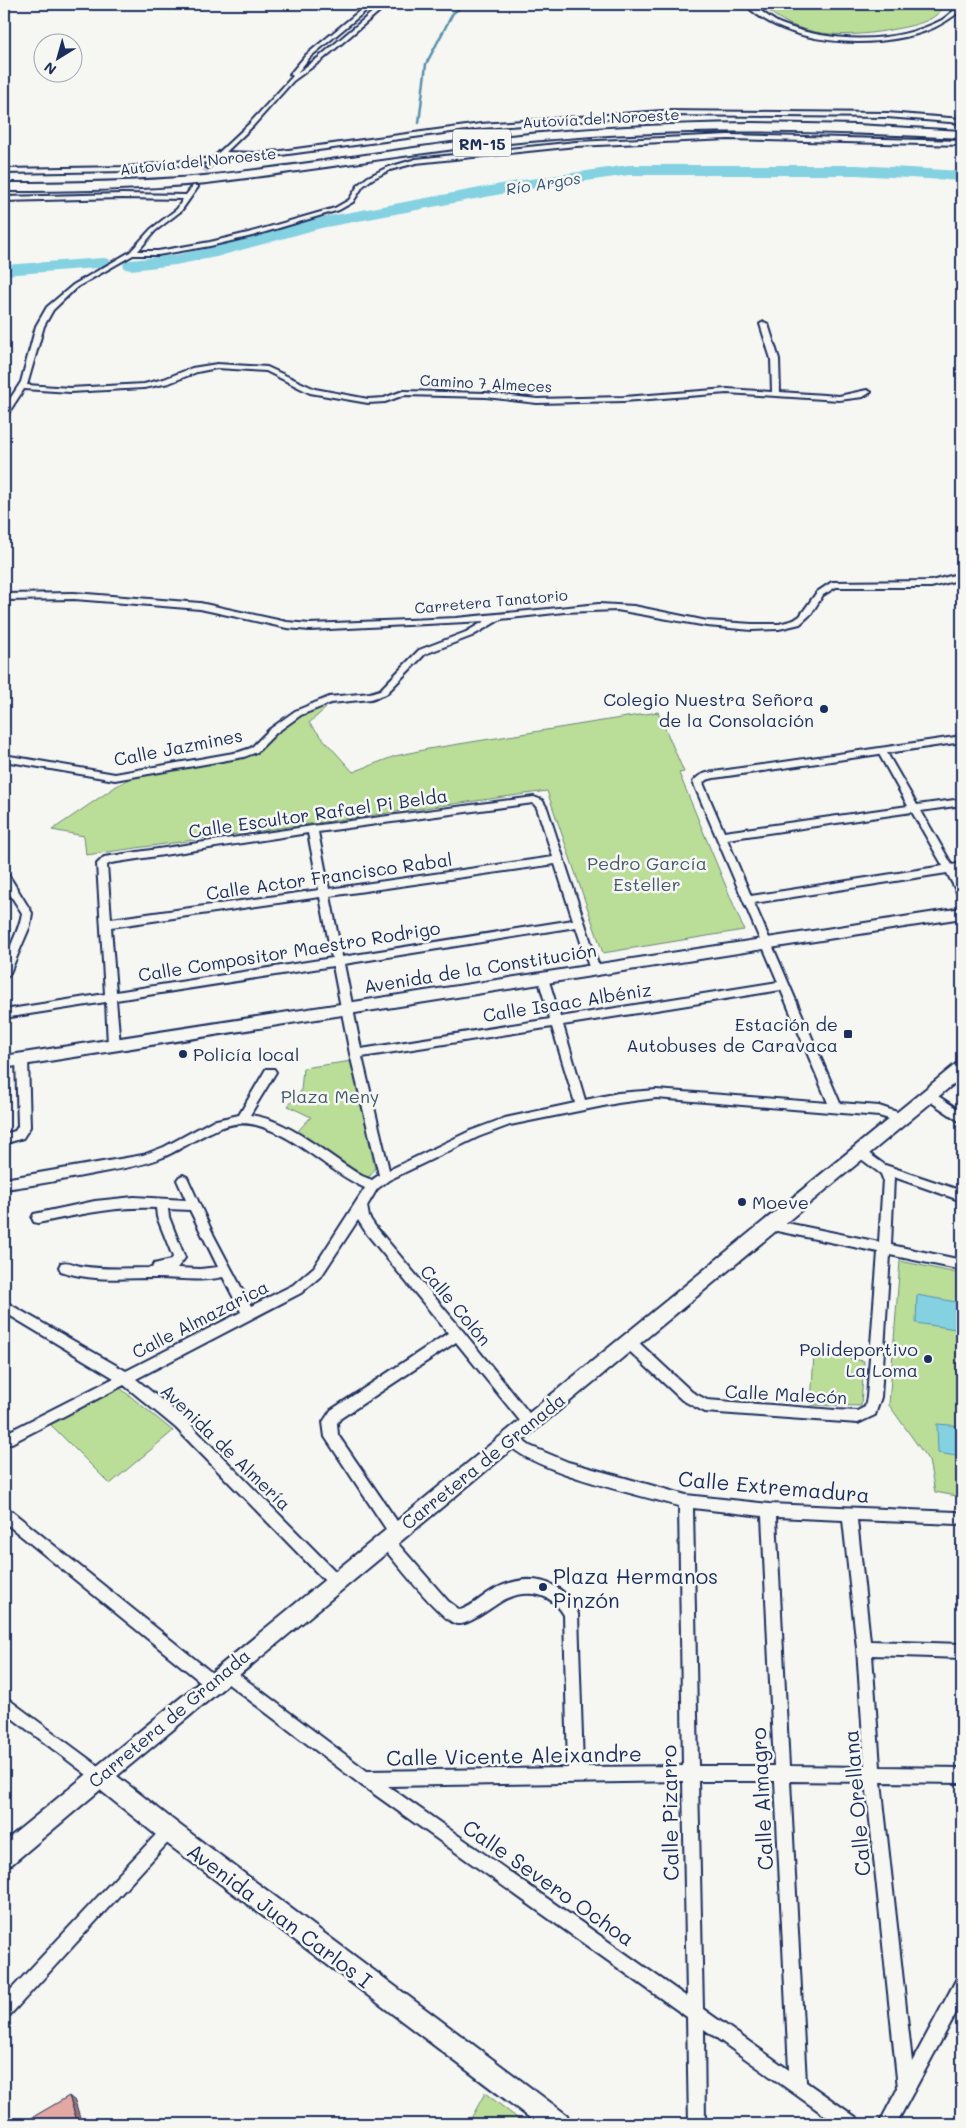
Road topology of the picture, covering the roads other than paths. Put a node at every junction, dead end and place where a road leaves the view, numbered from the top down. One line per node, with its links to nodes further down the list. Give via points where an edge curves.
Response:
1 (371, 4): 5 (street, via 308,56)
2 (385, 4): 5 (street)
3 (748, 4): 4 (street, via 765,18 790,30 820,37 856,39 915,32 945,21)
4 (962, 7)
5 (291, 80): 10 (street, via 251,125)
6 (962, 121): 10 (street, via 888,115 662,113 481,126 256,155)
7 (962, 128): 12 (highway, Autovía del Noroeste / RM-15, via 773,121 539,129 199,172 102,179)
8 (962, 135): 13 (highway, Autovía del Noroeste / RM-15, via 775,128 616,131 432,148 206,179 81,187)
9 (962, 143): 17 (street, via 728,137 576,144 416,161 370,178 351,201 337,209 210,244 158,253)
10 (219, 154): 11 (street, via 210,163 127,169)
11 (4, 171)
12 (4, 180)
13 (4, 187)
14 (195, 187): 15 (street)
15 (188, 197): 16 (street); 17 (street, via 176,213)
16 (4, 199)
17 (132, 253): 19 (street, via 75,286 50,309 40,326)
18 (764, 324): 21 (street, via 775,359)
19 (23, 387): 21 (street, Camino 7 Almeces, via 70,390 139,386 217,366 267,369 313,391 368,401 385,400 403,393 486,395 537,401 624,399 726,391); 22 (street)
20 (867, 392): 21 (street, Camino 7 Almeces, via 839,398)
21 (776, 394)
22 (4, 413)
23 (962, 576): 25 (street, Carretera Tanatorio, via 931,584 835,584 816,596 802,619 786,626 685,621 617,607 535,610)
24 (4, 597): 25 (street, Carretera Tanatorio, via 74,596 200,606 287,626)
25 (498, 616): 28 (street, Calle Jazmines, via 470,634 422,652 382,692 329,700 298,714 273,731 254,750 241,755 115,777)
26 (962, 739): 27 (street)
27 (881, 750): 30 (street); 32 (street, via 698,780)
28 (4, 758)
29 (962, 802): 30 (street)
30 (915, 808): 32 (street); 35 (street)
31 (312, 830): 33 (street, Calle Escultor Rafael Pi Belda, via 537,801); 38 (street); 41 (street, Calle Escultor Rafael Pi Belda, via 103,862)
32 (721, 836): 39 (street)
33 (557, 860): 38 (street, Calle Actor Francisco Rabal); 42 (street)
34 (962, 867): 35 (street)
35 (950, 869): 37 (street); 39 (street)
36 (4, 877): 46 (street, via 28,913)
37 (962, 891)
38 (325, 894): 41 (street, Calle Actor Francisco Rabal); 44 (street)
39 (748, 900): 43 (street)
40 (962, 913): 43 (street, Avenida de la Constitución)
41 (105, 924): 49 (street)
42 (580, 924): 44 (street, Calle Compositor Maestro Rodrigo); 45 (street)
43 (766, 945): 45 (street, Avenida de la Constitución); 48 (street)
44 (340, 962): 49 (street, Calle Compositor Maestro Rodrigo); 50 (street)
45 (595, 970): 47 (street, Avenida de la Constitución)
46 (4, 975)
47 (543, 978): 50 (street, Avenida de la Constitución); 52 (street)
48 (784, 985): 52 (street, Calle Isaac Albéniz); 61 (street)
49 (112, 996): 51 (street, Calle Compositor Maestro Rodrigo); 53 (street)
50 (348, 1009): 53 (street, Avenida de la Constitución); 54 (street)
51 (4, 1014)
52 (556, 1021): 54 (street, Calle Isaac Albéniz); 60 (street)
53 (114, 1044): 55 (street, Avenida de la Constitución)
54 (356, 1054): 69 (street)
55 (22, 1060): 56 (street, Avenida de la Constitución); 65 (street, via 24,1127 19,1135)
56 (4, 1062)
57 (962, 1068): 59 (street, Carretera de Granada)
58 (270, 1072): 64 (street)
59 (929, 1095): 62 (street, Carretera de Granada); 63 (street)
60 (581, 1105): 61 (street, Calle Almazarica, via 656,1094); 69 (street, Calle Almazarica, via 495,1126)
61 (836, 1107): 62 (street, Calle Almazarica, via 879,1111)
62 (902, 1118): 66 (street, Carretera de Granada)
63 (962, 1118)
64 (242, 1119): 72 (street, via 216,1125 157,1155 134,1162); 73 (street, via 254,1120 288,1133 343,1172)
65 (4, 1139)
66 (860, 1152): 67 (street); 79 (street, Carretera de Granada)
67 (880, 1167): 68 (street); 71 (street)
68 (904, 1176): 71 (street); 74 (street)
69 (384, 1177): 73 (street, Calle Almazarica)
70 (183, 1180): 76 (street)
71 (889, 1182): 80 (street, Calle Malecón)
72 (4, 1184)
73 (373, 1186): 77 (street, Calle Almazarica)
74 (962, 1196)
75 (161, 1202): 76 (street); 78 (street, via 95,1206); 84 (street, via 162,1217 178,1258 176,1264 158,1268)
76 (194, 1205): 83 (street)
77 (361, 1206): 86 (street, Calle Almazarica, via 335,1248 309,1281); 87 (street, Calle Colón, via 363,1218 371,1230)
78 (38, 1218)
79 (772, 1225): 80 (street); 88 (street, Carretera de Granada)
80 (885, 1248): 81 (street); 88 (street, Calle Malecón, via 874,1397 870,1411 865,1415 835,1416 705,1406 687,1396)
81 (962, 1265)
82 (65, 1267): 84 (street, via 93,1274)
83 (226, 1272): 84 (street, via 199,1276); 86 (street)
84 (160, 1273)
85 (4, 1306): 89 (street, Avenida de Almería)
86 (249, 1314): 89 (street, Calle Almazarica)
87 (458, 1334): 90 (street, Calle Colón); 98 (street, via 336,1414 329,1426 332,1437)
88 (630, 1343): 90 (street, Carretera de Granada)
89 (124, 1377): 92 (street, Calle Almazarica); 99 (street, Avenida de Almería, via 181,1424)
90 (530, 1423): 91 (street, Carretera de Granada)
91 (511, 1438): 93 (street, Calle Extremadura, via 525,1450 566,1468); 98 (street, Carretera de Granada)
92 (4, 1441)
93 (686, 1501): 94 (street, Calle Extremadura); 104 (street, Calle Pizarro)
94 (769, 1510): 96 (street, Calle Extremadura); 107 (street, Calle Almagro)
95 (4, 1514): 102 (street, Calle Severo Ochoa)
96 (849, 1514): 97 (street, Calle Extremadura); 100 (street, Calle Orellana)
97 (956, 1518)
98 (391, 1536): 99 (street, Carretera de Granada); 106 (street, via 443,1606 458,1617 514,1587 546,1589 562,1599 571,1614)
99 (335, 1581): 102 (street, Carretera de Granada)
100 (864, 1648): 101 (street); 105 (street, Calle Orellana)
101 (962, 1651)
102 (218, 1677): 109 (street, Carretera de Granada); 110 (street, Calle Severo Ochoa)
103 (4, 1703): 109 (street, Avenida Juan Carlos I)
104 (689, 1773): 106 (street, Calle Vicente Aleixandre); 107 (street, Calle Vicente Aleixandre); 115 (street, Calle Pizarro)
105 (873, 1774): 107 (street, Calle Vicente Aleixandre); 108 (street, Calle Vicente Aleixandre); 117 (street, Calle Orellana)
106 (576, 1775): 110 (street, Calle Vicente Aleixandre)
107 (781, 1775): 116 (street, Calle Almagro)
108 (962, 1775)
109 (100, 1776): 111 (street, Avenida Juan Carlos I); 112 (street, Carretera de Granada)
110 (366, 1779): 115 (street, Calle Severo Ochoa)
111 (169, 1832): 114 (street); 118 (street, Avenida Juan Carlos I)
112 (4, 1856)
113 (962, 1986): 117 (street)
114 (4, 2009)
115 (694, 2010): 116 (street, Calle Severo Ochoa); 119 (street, Calle Pizarro)
116 (798, 2086): 120 (street, Calle Severo Ochoa)
117 (906, 2088): 121 (street)
118 (558, 2124)
119 (697, 2124)
120 (851, 2124)
121 (887, 2124)

